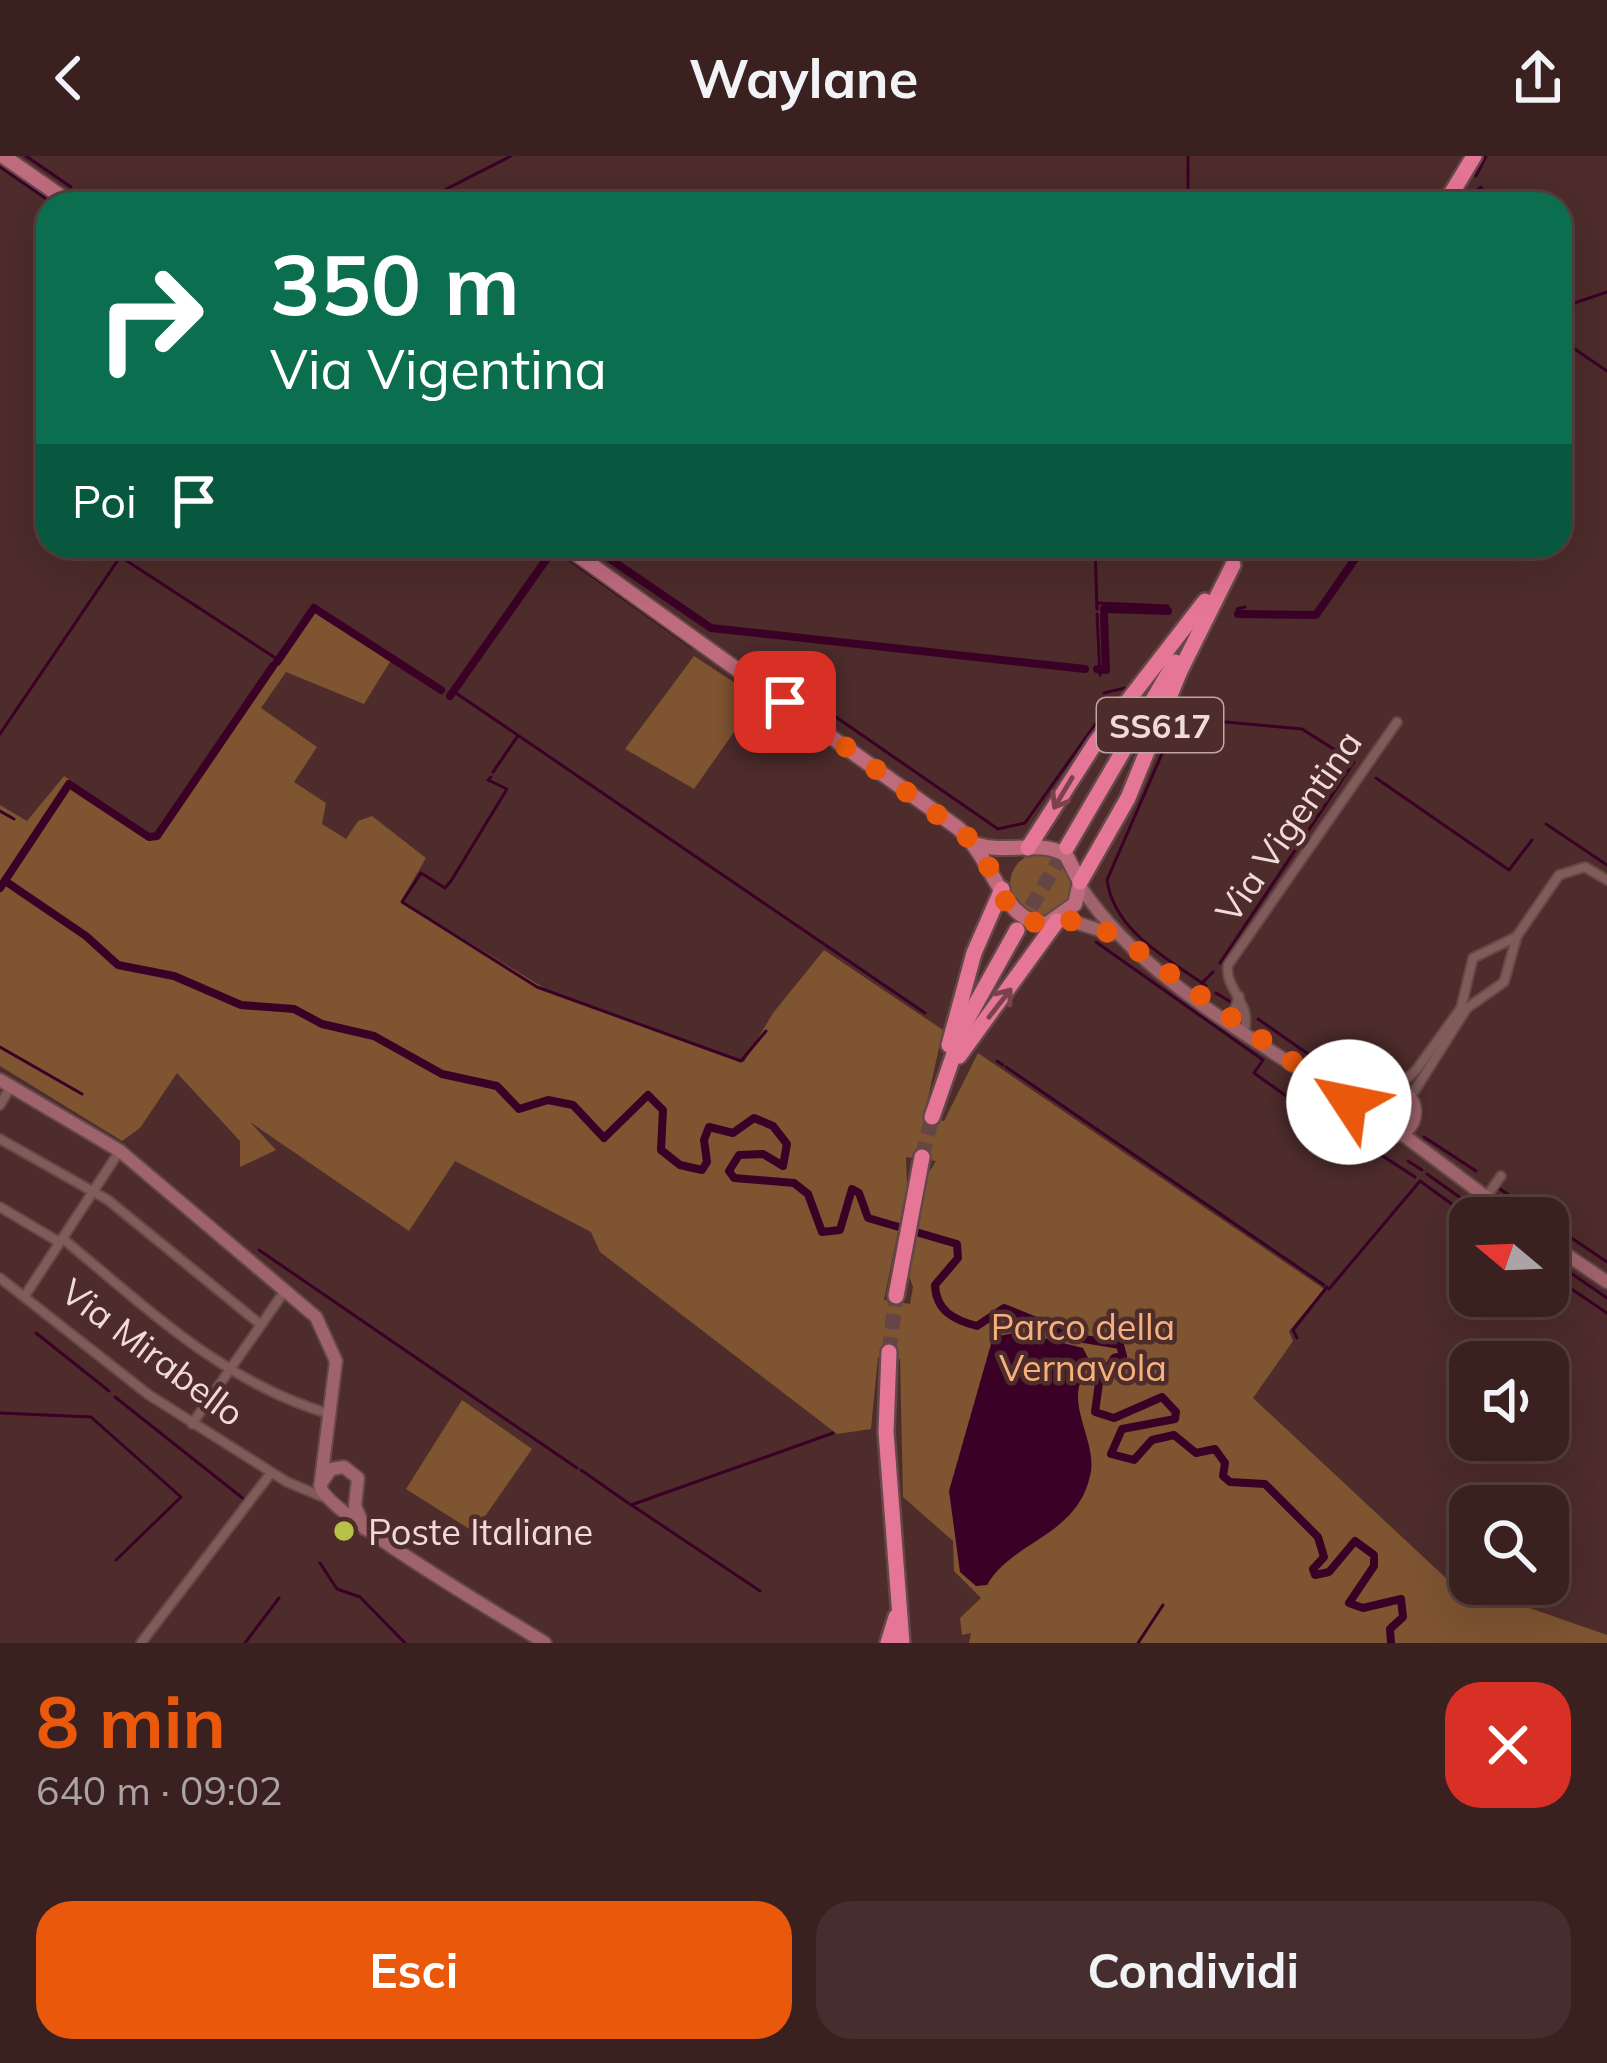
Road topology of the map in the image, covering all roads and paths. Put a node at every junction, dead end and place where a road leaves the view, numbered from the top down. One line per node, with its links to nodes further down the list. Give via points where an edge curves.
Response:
1 (3, 156): 3 (main road)
2 (1474, 156): 4 (highway)
3 (55, 192)
4 (1452, 192)
5 (583, 558): 9 (main road)
6 (1237, 558): 7 (highway, SS617)
7 (1233, 565): 10 (highway, SS617); 11 (highway, SS617, one-way to 11); 13 (highway, SS617, via 1128,798)
8 (1397, 722): 23 (street, Via Vigentina, via 1228,965)
9 (978, 845): 11 (main road); 14 (main road)
10 (1066, 848)
11 (1025, 849): 13 (main road, via 1066,855); 14 (main road, via 1006,867)
12 (1607, 880): 18 (street, via 1585,867 1559,875)
13 (1080, 884): 15 (main road, via 1076,904); 17 (street)
14 (1002, 887): 15 (main road, via 1020,918); 27 (highway, via 958,1001)
15 (1059, 920): 17 (street); 27 (highway, one-way to 15)
16 (1017, 930): 27 (highway)
17 (1116, 935): 24 (street)
18 (1517, 936): 19 (street); 20 (street)
19 (1490, 952): 20 (street); 21 (street, via 1473,958)
20 (1505, 966): 22 (street, via 1504,982)
21 (1469, 981): 22 (street); 28 (street, via 1461,1008)
22 (1484, 992): 29 (street)
23 (1238, 995): 24 (street); 25 (street, Via Vigentina)
24 (1231, 1021): 25 (street)
25 (1244, 1031): 31 (street)
26 (6, 1083): 30 (street); 35 (street)
27 (940, 1084): 32 (highway)
28 (1396, 1089): 29 (street); 31 (street, via 1374,1094)
29 (1410, 1098): 33 (street)
30 (0, 1105)
31 (1367, 1108): 33 (street, via 1380,1134)
32 (932, 1117)
33 (1407, 1129): 39 (street, via 1435,1163)
34 (0, 1139): 38 (street)
35 (120, 1151): 38 (street); 46 (street)
36 (922, 1156): 48 (highway)
37 (1501, 1176): 40 (street)
38 (95, 1191): 42 (street); 49 (street)
39 (1484, 1197)
40 (1486, 1197)
41 (0, 1207): 42 (street)
42 (61, 1240): 47 (street); 51 (street)
43 (1569, 1256): 45 (street)
44 (0, 1278): 47 (street, Via Mirabello)
45 (1607, 1282)
46 (286, 1289): 49 (street); 52 (street, via 331,1343)
47 (26, 1294): 53 (street, Via Mirabello)
48 (896, 1296)
49 (261, 1324): 51 (street)
50 (889, 1352): 60 (highway, via 886,1432)
51 (229, 1370): 52 (street, via 278,1399); 53 (street)
52 (332, 1414): 54 (street)
53 (192, 1424): 56 (street, Via Mirabello)
54 (327, 1436): 55 (street); 57 (street)
55 (340, 1466): 57 (street); 58 (street, via 358,1478)
56 (271, 1473): 57 (street, Via Mirabello); 62 (street)
57 (325, 1492): 58 (street); 59 (street, Via Mirabello)
58 (355, 1501): 59 (street)
59 (364, 1528): 61 (street, Via Mirabello)
60 (899, 1608): 63 (highway); 64 (highway)
61 (541, 1641)
62 (141, 1643)
63 (888, 1643)
64 (902, 1643)

